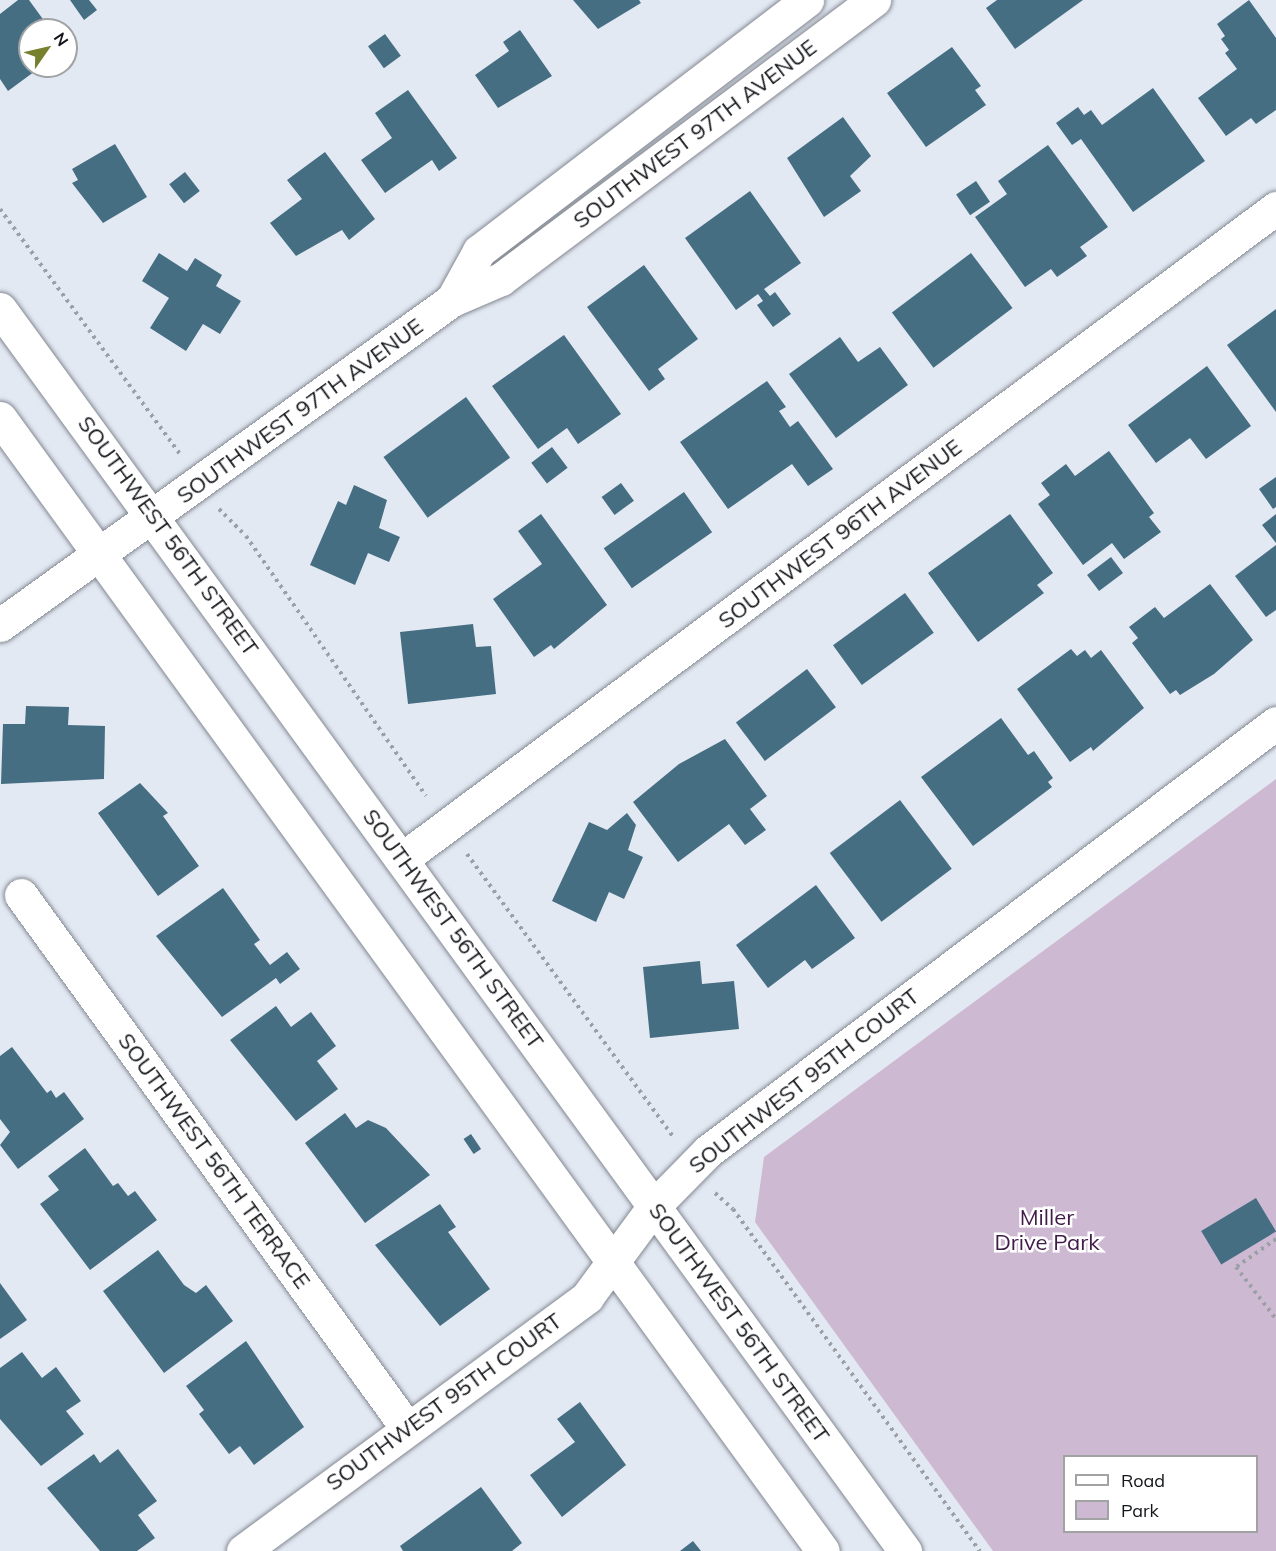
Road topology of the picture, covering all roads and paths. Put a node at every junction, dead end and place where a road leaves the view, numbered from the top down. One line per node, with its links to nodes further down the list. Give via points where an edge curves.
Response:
1 (807, 0): 5 (street, SOUTHWEST 97TH AVENUE, via 479,251)
2 (874, 0): 5 (street, SOUTHWEST 97TH AVENUE, via 501,279)
3 (1276, 208): 15 (street, SOUTHWEST 96TH AVENUE)
4 (0, 209): 8 (path)
5 (452, 300): 9 (street, SOUTHWEST 97TH AVENUE)
6 (0, 309): 9 (street, SOUTHWEST 56TH STREET)
7 (0, 418): 11 (street)
8 (165, 433)
9 (154, 517): 11 (street, SOUTHWEST 97TH AVENUE); 15 (street, SOUTHWEST 56TH STREET)
10 (227, 521): 14 (path, via 246,536)
11 (99, 554): 12 (street, SOUTHWEST 97TH AVENUE); 22 (street)
12 (0, 625)
13 (1276, 723): 20 (street, SOUTHWEST 95TH COURT, via 708,1151)
14 (425, 794)
15 (402, 859): 20 (street, SOUTHWEST 56TH STREET)
16 (471, 859): 18 (path)
17 (21, 895): 24 (street, SOUTHWEST 56TH TERRACE)
18 (667, 1128)
19 (715, 1193): 28 (path, via 733,1209)
20 (654, 1206): 22 (street, SOUTHWEST 95TH COURT); 27 (street, SOUTHWEST 56TH STREET)
21 (1276, 1239): 23 (path, via 1236,1268)
22 (615, 1264): 24 (street, SOUTHWEST 95TH COURT, via 587,1297); 26 (street)
23 (1276, 1319)
24 (407, 1428): 25 (street, SOUTHWEST 95TH COURT)
25 (243, 1551)
26 (823, 1551)
27 (905, 1551)
28 (980, 1551)

